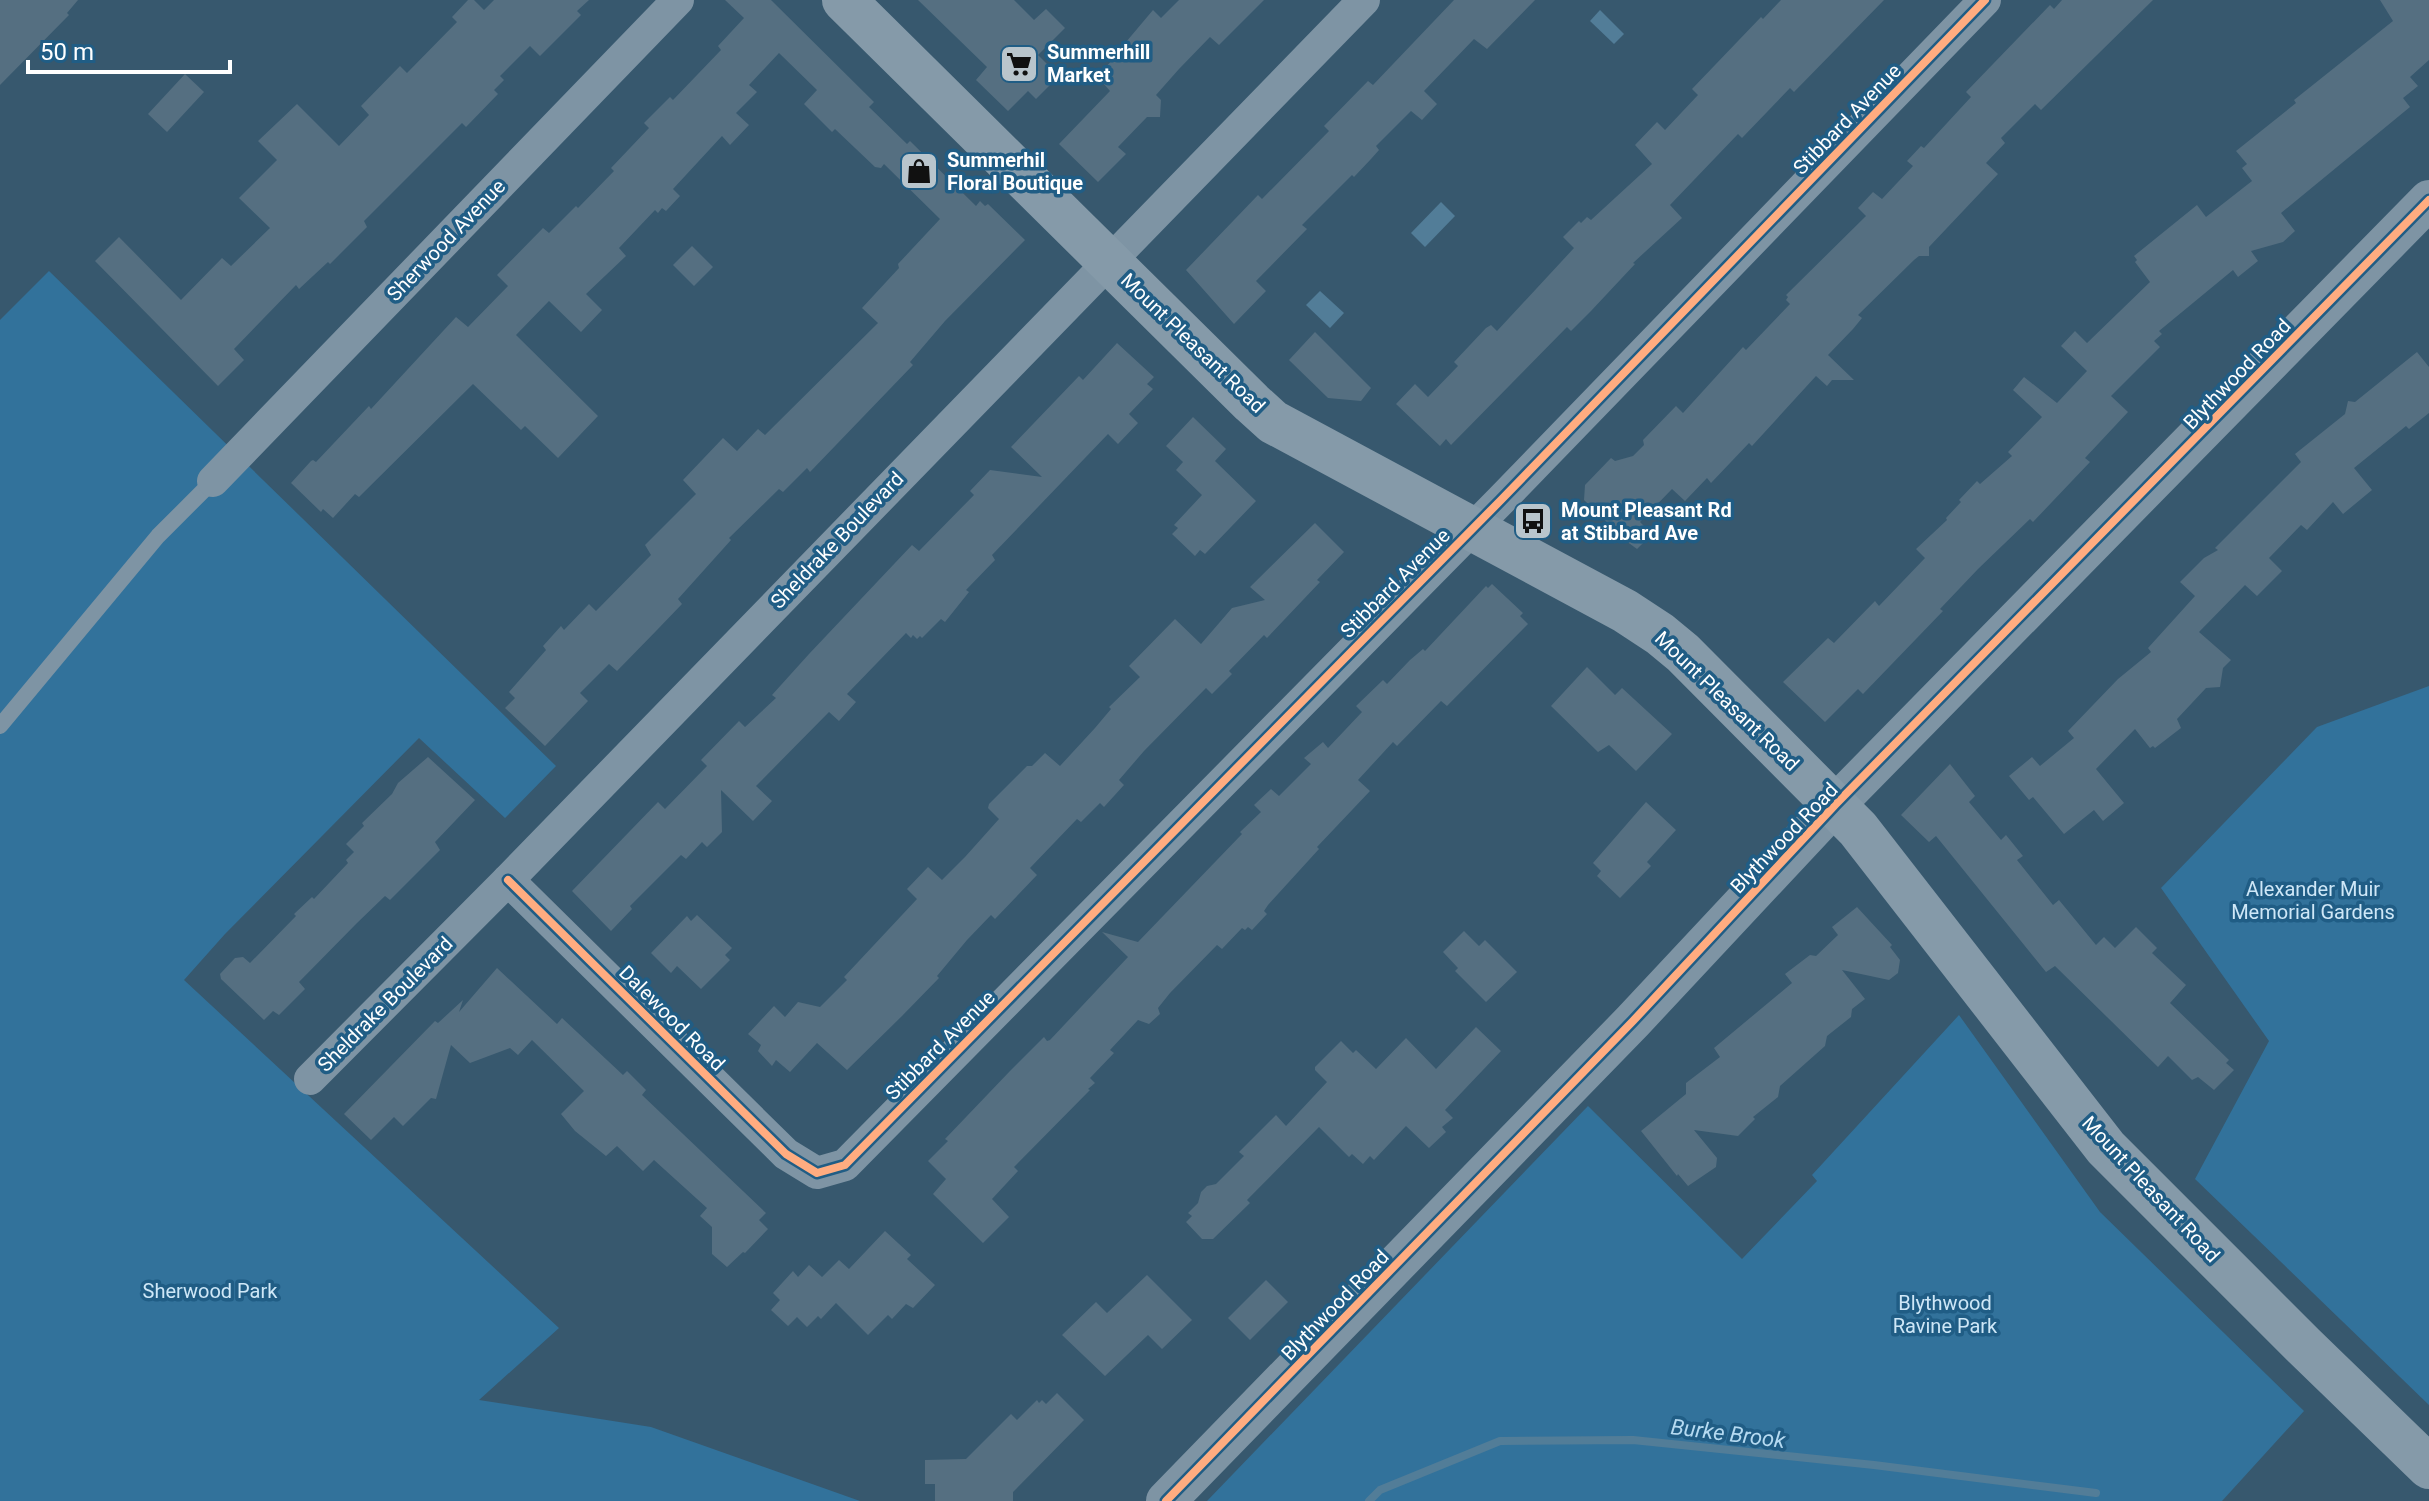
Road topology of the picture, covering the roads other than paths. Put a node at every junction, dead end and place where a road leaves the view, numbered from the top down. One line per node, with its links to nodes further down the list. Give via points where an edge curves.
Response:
1 (678, 0): 7 (street, Sherwood Avenue)
2 (844, 0): 6 (main road, Mount Pleasant Road)
3 (1364, 0): 6 (street, Sheldrake Boulevard)
4 (1985, 0): 8 (street, Stibbard Avenue)
5 (2429, 200): 10 (street, Blythwood Road)
6 (1109, 261): 8 (main road, Mount Pleasant Road, via 1273,422); 11 (street, Sheldrake Boulevard)
7 (213, 481): 9 (lane, via 158,536)
8 (1471, 530): 10 (main road, Mount Pleasant Road, via 1660,634); 13 (street, Stibbard Avenue, via 845,1165)
9 (0, 726)
10 (1835, 805): 14 (main road, Mount Pleasant Road, via 2106,1148); 15 (street, Blythwood Road, via 1633,1021)
11 (508, 880): 12 (street, Sheldrake Boulevard); 13 (street, Dalewood Road, via 786,1154)
12 (310, 1079)
13 (817, 1173)
14 (2429, 1467)
15 (1166, 1501)

